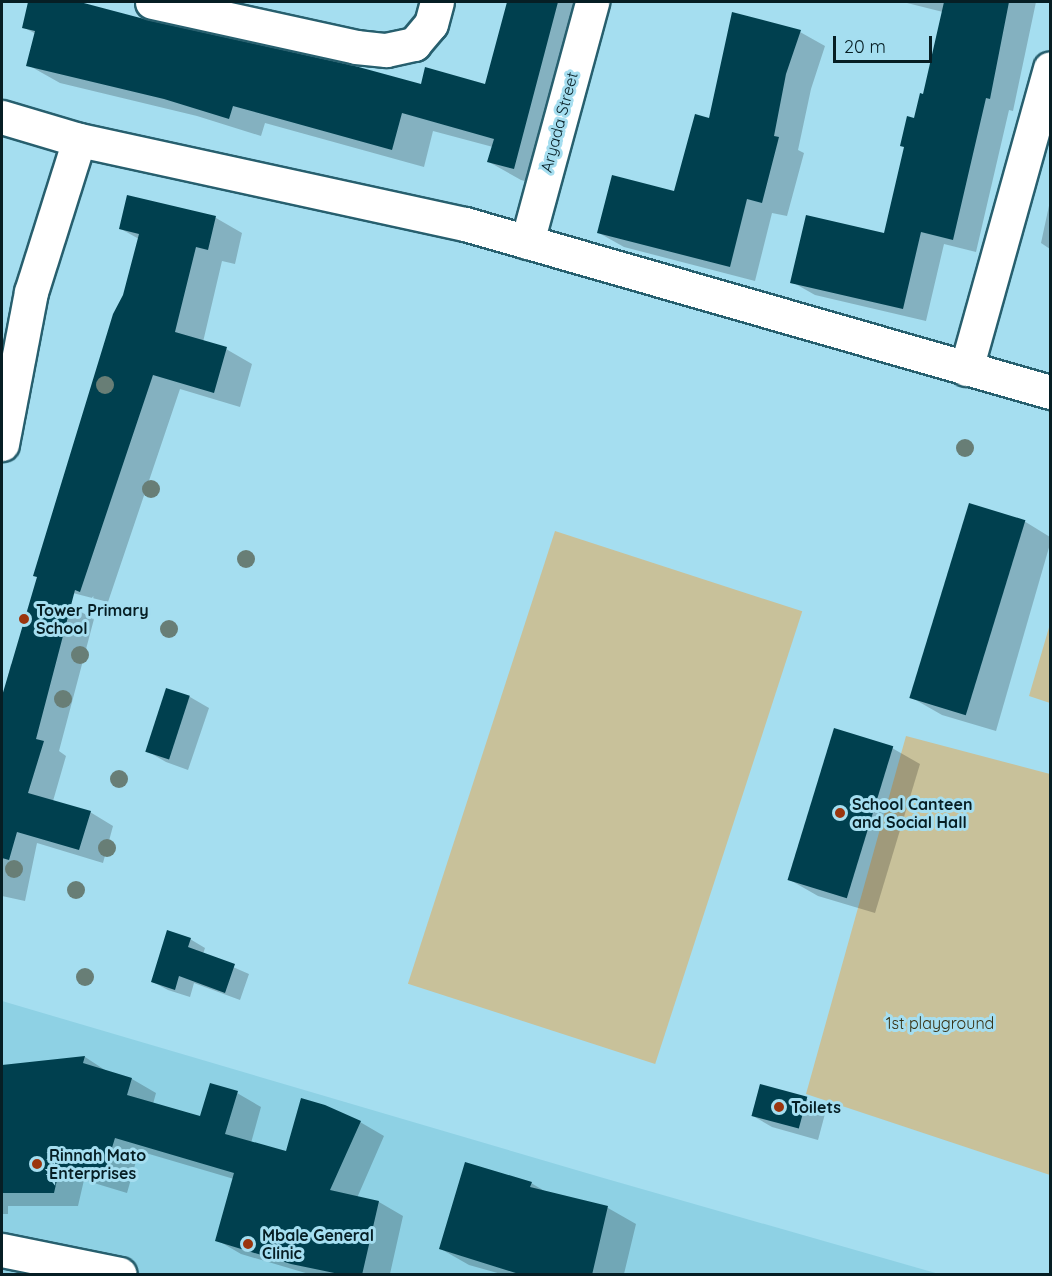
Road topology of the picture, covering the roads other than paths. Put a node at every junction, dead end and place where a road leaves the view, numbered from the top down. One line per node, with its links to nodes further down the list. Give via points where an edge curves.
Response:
1 (152, 2): 2 (street, via 356,47 386,50 414,44 431,24)
2 (437, 2)
3 (592, 2): 7 (street, Aryada Street)
4 (1050, 69): 8 (street)
5 (2, 117): 6 (street)
6 (79, 140): 7 (street, via 465,224); 10 (street, via 31,291)
7 (526, 242): 8 (street)
8 (966, 369): 9 (street)
9 (1050, 392)
10 (2, 444)
11 (2, 1250): 12 (street)
12 (120, 1275)

